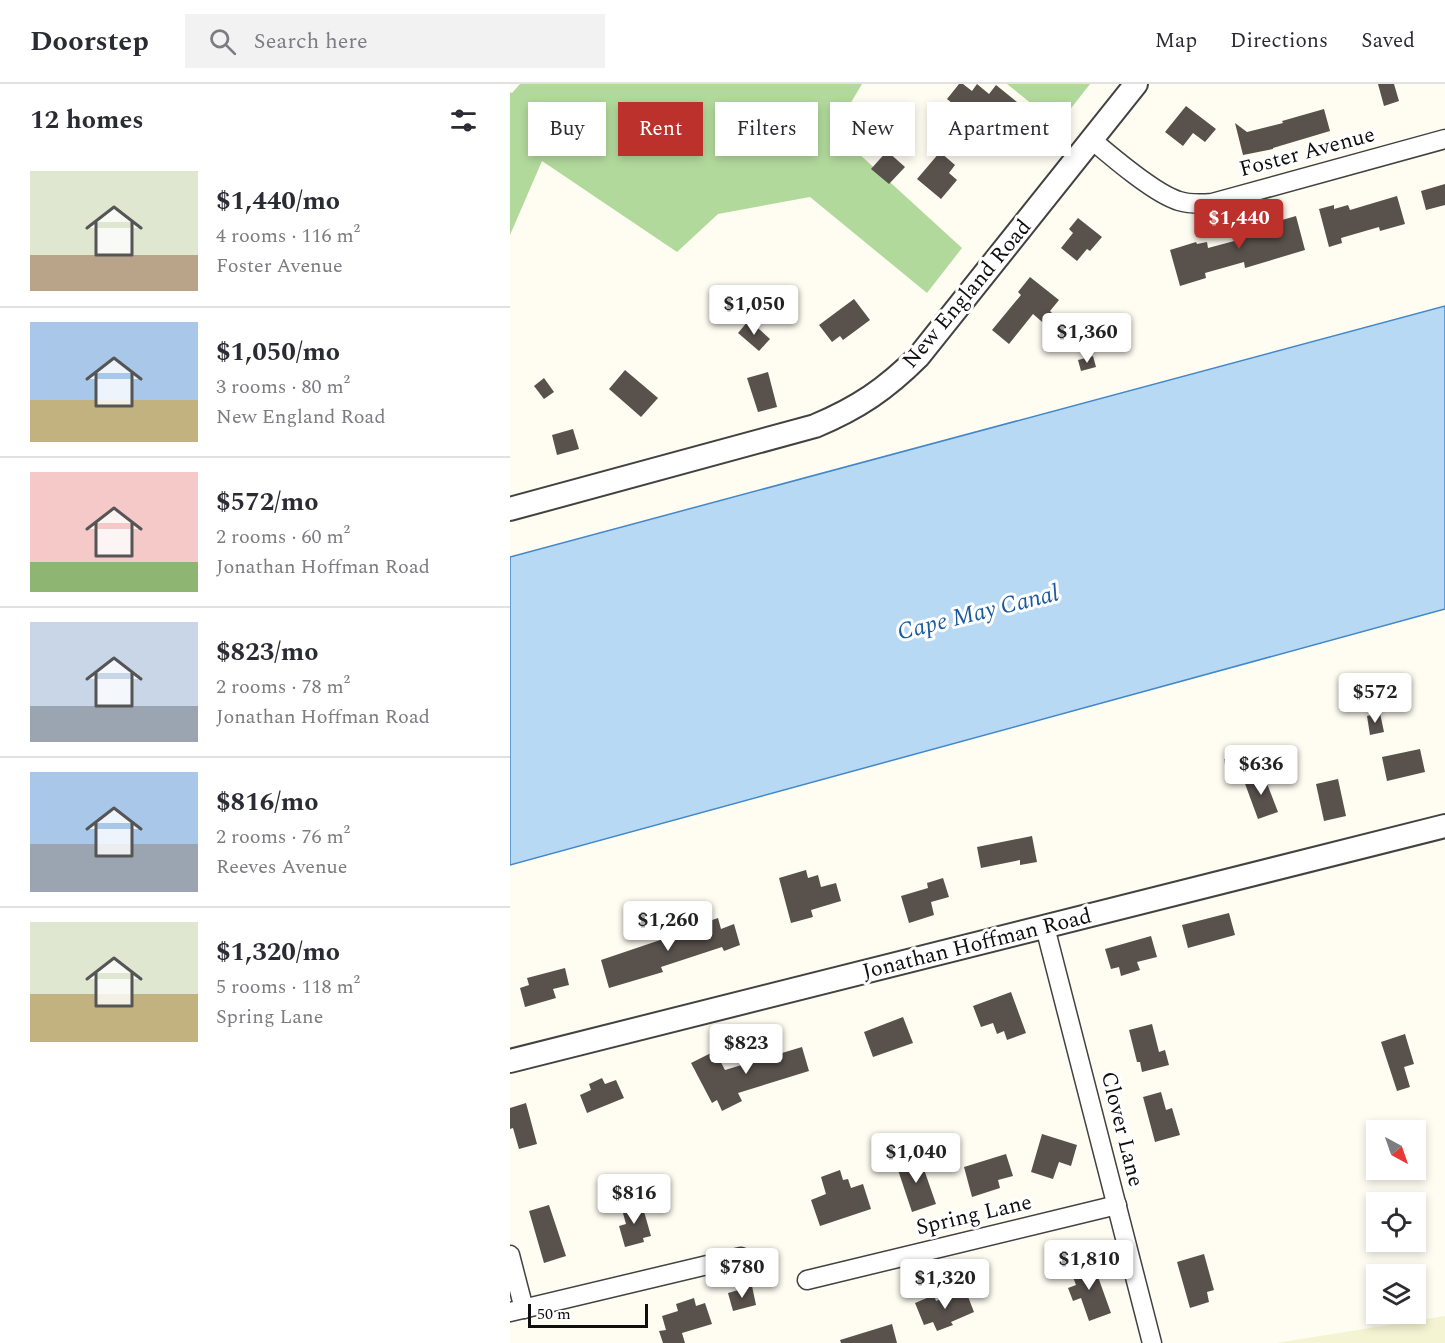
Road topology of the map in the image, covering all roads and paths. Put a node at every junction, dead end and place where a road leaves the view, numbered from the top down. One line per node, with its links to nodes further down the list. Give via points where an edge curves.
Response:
1 (1136, 84): 3 (street, New England Road)
2 (1445, 139): 3 (street, Foster Avenue, via 1197,204 1162,194)
3 (1092, 140): 4 (street, New England Road, via 919,356 868,400 815,426)
4 (510, 509)
5 (1445, 826): 6 (street, Jonathan Hoffman Road)
6 (1045, 927): 7 (street, Jonathan Hoffman Road); 8 (street, Clover Lane)
7 (510, 1061)
8 (1117, 1205): 11 (street, Spring Lane); 13 (street, Clover Lane)
9 (510, 1255): 12 (street)
10 (741, 1257): 12 (street)
11 (807, 1280)
12 (517, 1310)
13 (1152, 1343)

